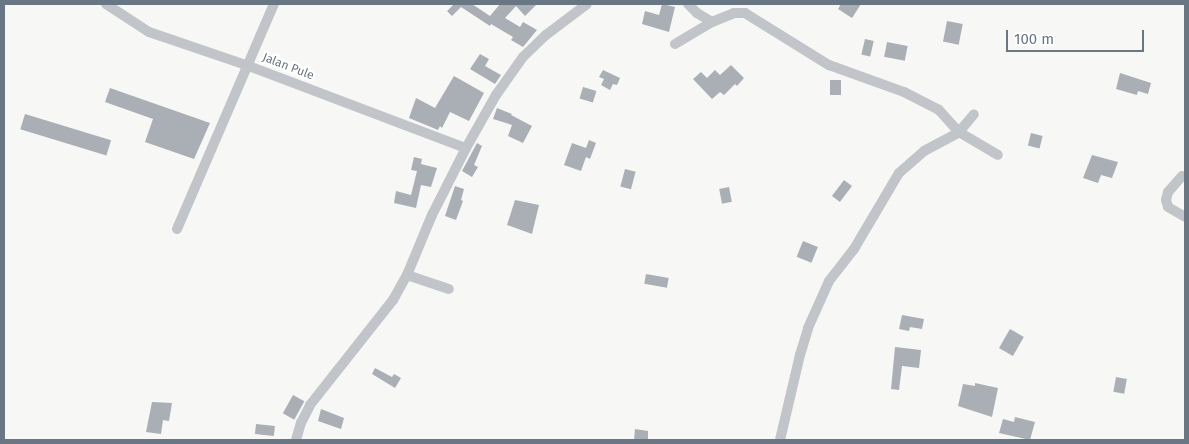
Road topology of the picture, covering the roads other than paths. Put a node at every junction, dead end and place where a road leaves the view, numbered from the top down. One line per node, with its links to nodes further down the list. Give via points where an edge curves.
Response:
1 (106, 4): 7 (street, Jalan Pule, via 149,32)
2 (274, 4): 7 (street)
3 (587, 4): 10 (street, via 546,34 523,57 496,95)
4 (688, 4): 5 (street)
5 (712, 22): 6 (street); 9 (street, via 734,13 745,13 829,65 895,88 939,110)
6 (675, 44)
7 (246, 65): 10 (street, Jalan Pule); 14 (street)
8 (974, 114): 9 (street)
9 (959, 132): 11 (street); 18 (street, via 924,151 899,173 854,250 829,281 803,346)
10 (466, 148): 15 (street, via 432,215)
11 (998, 155)
12 (1182, 176): 13 (street, via 1168,192 1166,200 1168,207)
13 (1185, 217)
14 (178, 229)
15 (407, 275): 16 (street); 17 (street, via 393,300 310,405)
16 (449, 289)
17 (296, 440)
18 (780, 440)

